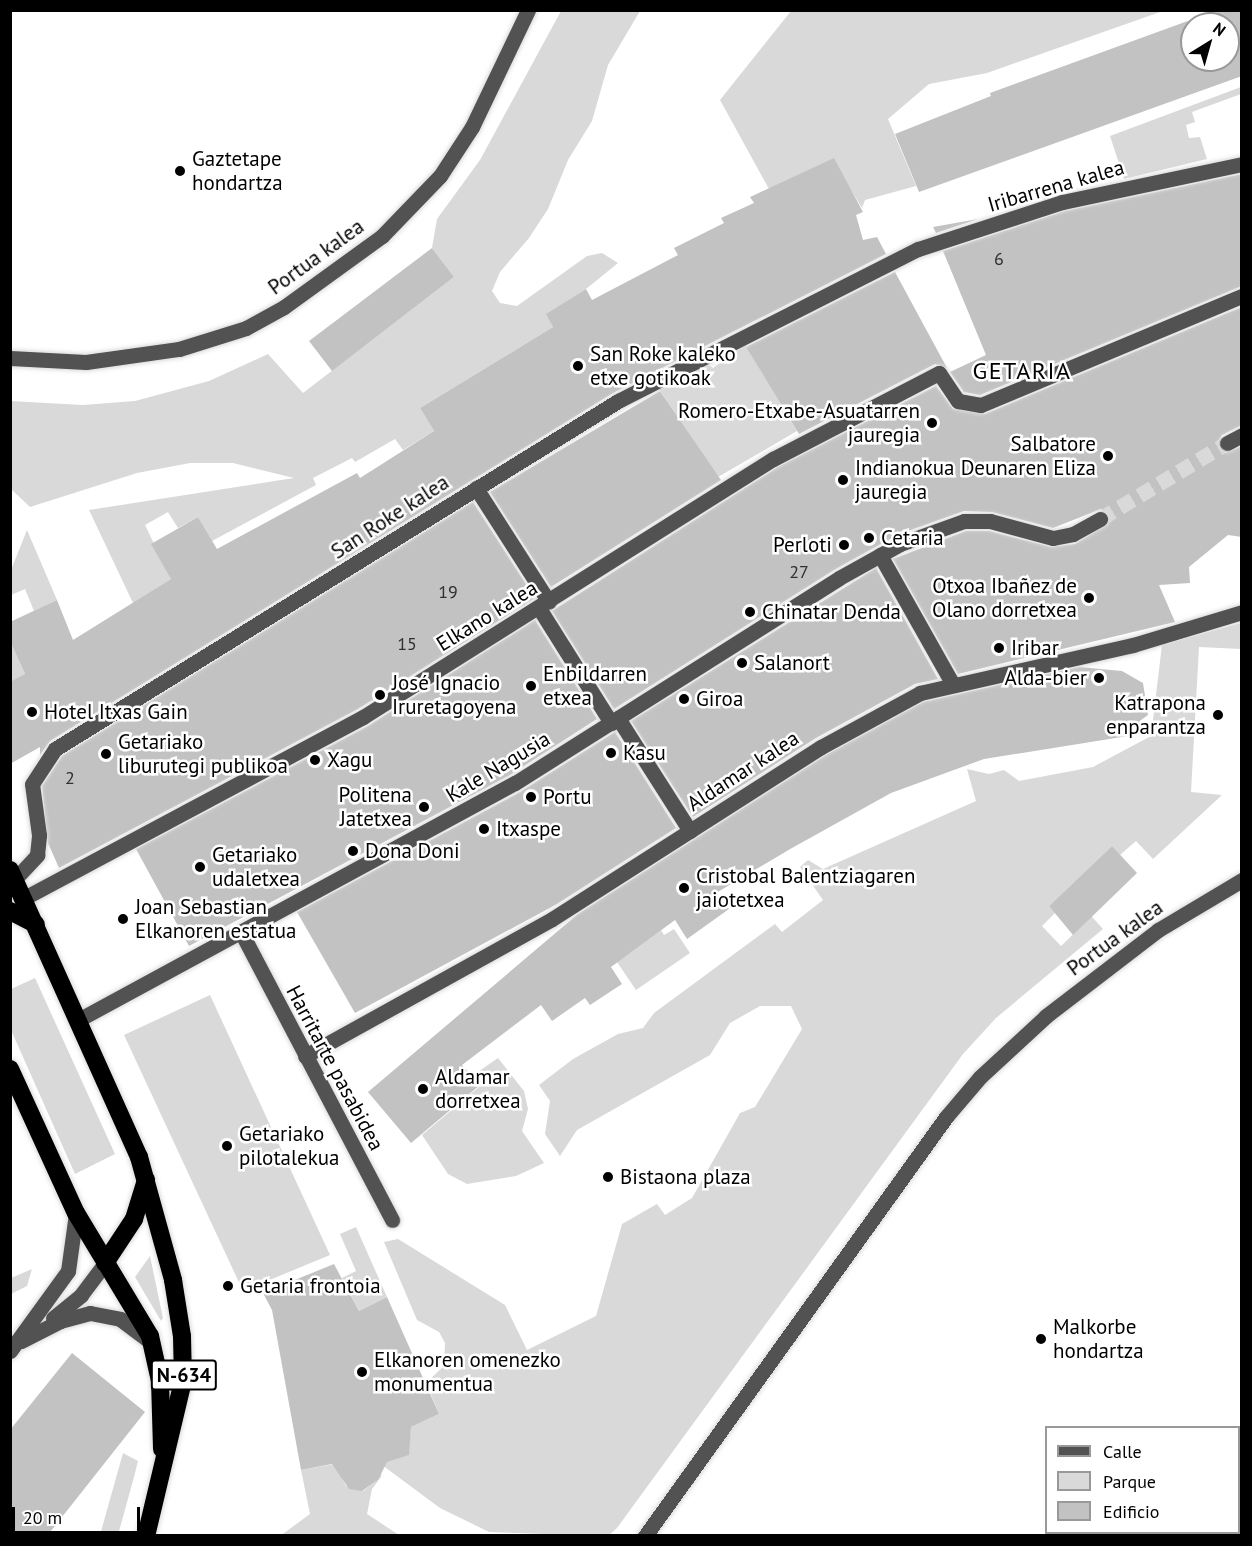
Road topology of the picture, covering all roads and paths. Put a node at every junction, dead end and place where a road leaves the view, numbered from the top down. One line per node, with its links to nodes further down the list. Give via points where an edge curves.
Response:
1 (528, 10): 5 (street, Portua kalea, via 472,127 440,176 382,236 292,302 246,328 179,349 86,362)
2 (1242, 164): 3 (street, Iribarrena kalea, via 1062,202)
3 (885, 263): 8 (street, San Roke kalea, via 618,401)
4 (1242, 296): 11 (street, Elkano kalea, via 987,404 968,406 954,398 939,373 768,462)
5 (10, 358)
6 (1242, 435): 7 (street)
7 (1227, 443)
8 (476, 488): 11 (street); 16 (street, San Roke kalea, via 55,749 32,784 39,835 37,855)
9 (1100, 519): 10 (street, Kale Nagusia, via 1082,530 1053,538 990,521 964,521 923,533)
10 (880, 555): 13 (street); 14 (street, Kale Nagusia)
11 (544, 605): 14 (street); 18 (street, Elkano kalea, via 355,722)
12 (1242, 612): 13 (street, Aldamar kalea, via 1133,645)
13 (952, 683): 15 (street, Aldamar kalea, via 920,693 871,718)
14 (614, 720): 15 (street); 21 (street, Kale Nagusia, via 515,783)
15 (690, 831): 23 (street, Aldamar kalea, via 552,919)
16 (13, 874): 18 (highway, N-634)
17 (1242, 880): 33 (street, Portua kalea, via 1158,930 1020,1038 946,1117)
18 (24, 898): 20 (highway, N-634)
19 (10, 911): 20 (highway)
20 (36, 924): 22 (highway, N-634)
21 (242, 934): 22 (street, Kale Nagusia); 23 (street, Harritarte pasabidea)
22 (78, 1020): 25 (highway, N-634)
23 (305, 1056): 27 (street, Harritarte pasabidea)
24 (10, 1069): 26 (highway, N-634)
25 (146, 1180): 28 (highway, via 134,1219); 31 (highway, N-634, via 171,1272 184,1355 179,1408)
26 (76, 1213): 28 (highway, N-634); 30 (street, via 68,1271)
27 (392, 1220)
28 (105, 1263): 29 (highway, N-634, via 132,1303); 30 (street, via 81,1296)
29 (152, 1343): 30 (street, via 120,1319 90,1313 60,1321); 31 (highway, N-634, via 160,1381)
30 (14, 1347)
31 (163, 1469): 32 (highway, N-634)
32 (146, 1536)
33 (645, 1536)

